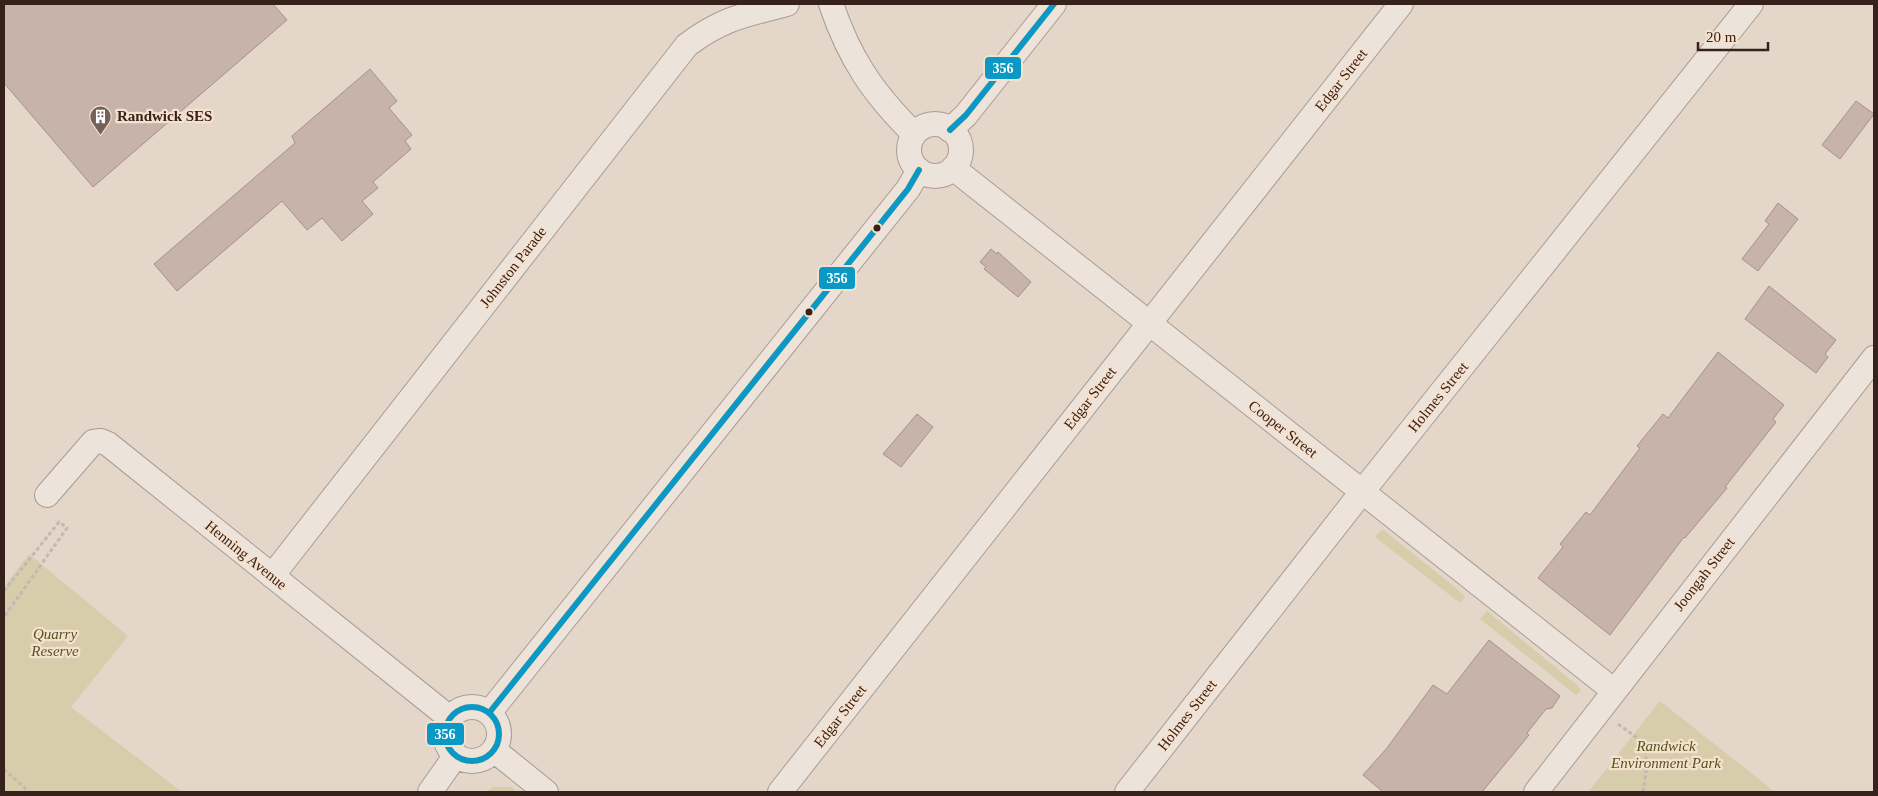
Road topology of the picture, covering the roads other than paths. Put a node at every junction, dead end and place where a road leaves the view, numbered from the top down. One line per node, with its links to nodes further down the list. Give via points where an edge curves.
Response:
1 (788, 4): 14 (street, Johnston Parade, via 728,19 687,45)
2 (831, 4): 7 (street, via 841,34 859,68 888,108)
3 (1054, 4): 6 (street, via 966,115)
4 (1401, 4): 10 (street, Edgar Street)
5 (1751, 4): 12 (street, Holmes Street)
6 (950, 130): 7 (street, via 935,124); 8 (street, via 960,148)
7 (914, 134): 9 (street, via 909,149)
8 (953, 168): 9 (street, via 940,175); 10 (street, Cooper Street)
9 (918, 170): 16 (street, via 908,189)
10 (1149, 323): 12 (street, Cooper Street); 22 (street, Edgar Street)
11 (1874, 358): 15 (street, Joongah Street)
12 (1362, 492): 15 (street, Cooper Street); 23 (street, Holmes Street)
13 (47, 495): 14 (street, Henning Avenue, via 93,442 101,441)
14 (272, 576): 17 (street, Henning Avenue)
15 (1613, 690): 24 (street, Joongah Street)
16 (489, 713): 17 (street, via 473,708 457,712); 18 (street, via 498,727)
17 (451, 719): 19 (street, via 446,734 450,749)
18 (494, 750): 19 (street, via 480,760 471,761); 21 (street)
19 (456, 755): 20 (street)
20 (430, 792)
21 (546, 792)
22 (780, 792)
23 (1127, 792)
24 (1536, 792)

